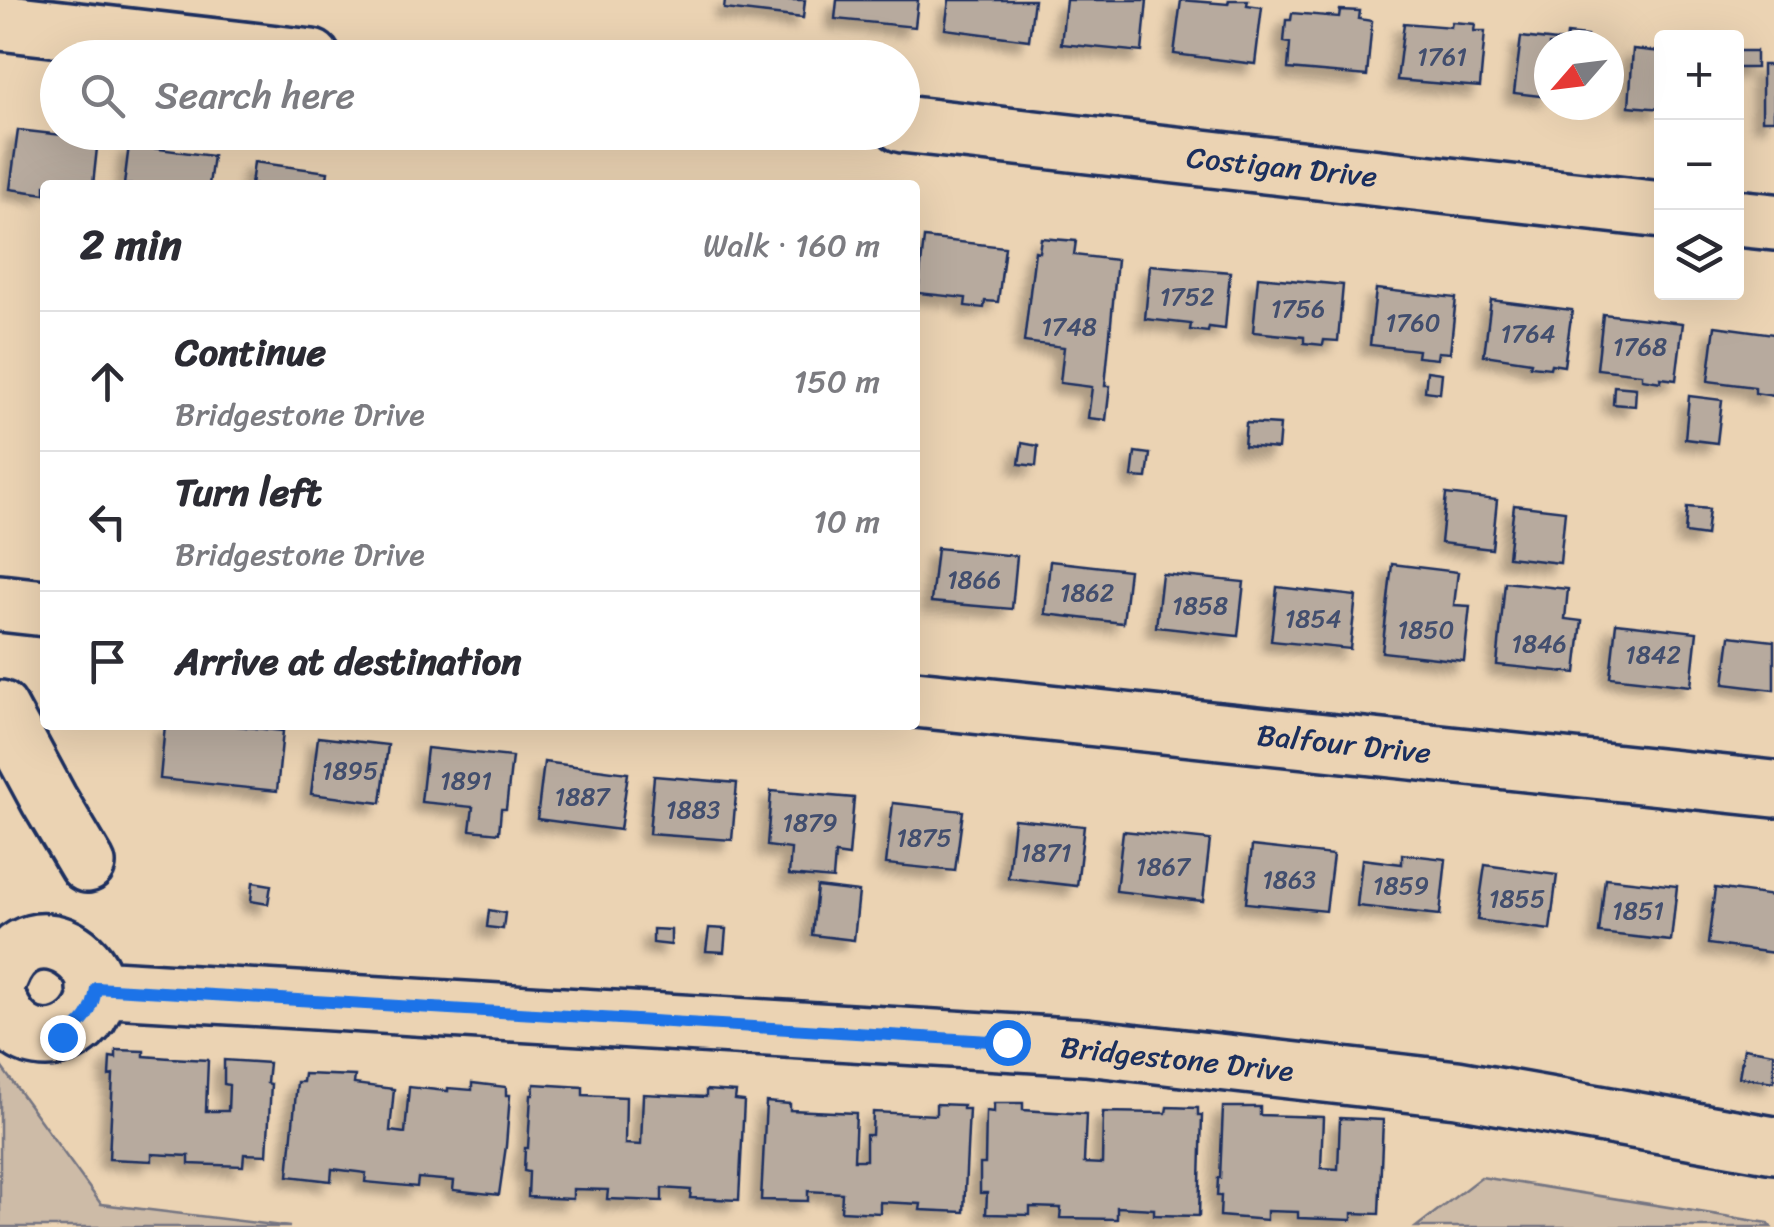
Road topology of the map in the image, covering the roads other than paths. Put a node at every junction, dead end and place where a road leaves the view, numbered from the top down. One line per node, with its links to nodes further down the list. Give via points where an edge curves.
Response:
1 (0, 22): 2 (street)
2 (156, 40)
3 (920, 126): 4 (street, Costigan Drive)
4 (1654, 209)
5 (1744, 219): 6 (street)
6 (1774, 222)
7 (0, 603): 8 (street)
8 (40, 607)
9 (920, 700): 11 (street, Balfour Drive)
10 (0, 709): 12 (street)
11 (1774, 789)
12 (87, 864)
13 (0, 976): 14 (street, via 22,948 54,942 82,958)
14 (96, 988): 15 (street, via 88,1018 62,1037 18,1030); 16 (street, Bridgestone Drive, via 1086,1047 1457,1089)
15 (0, 1004)
16 (1774, 1145)

